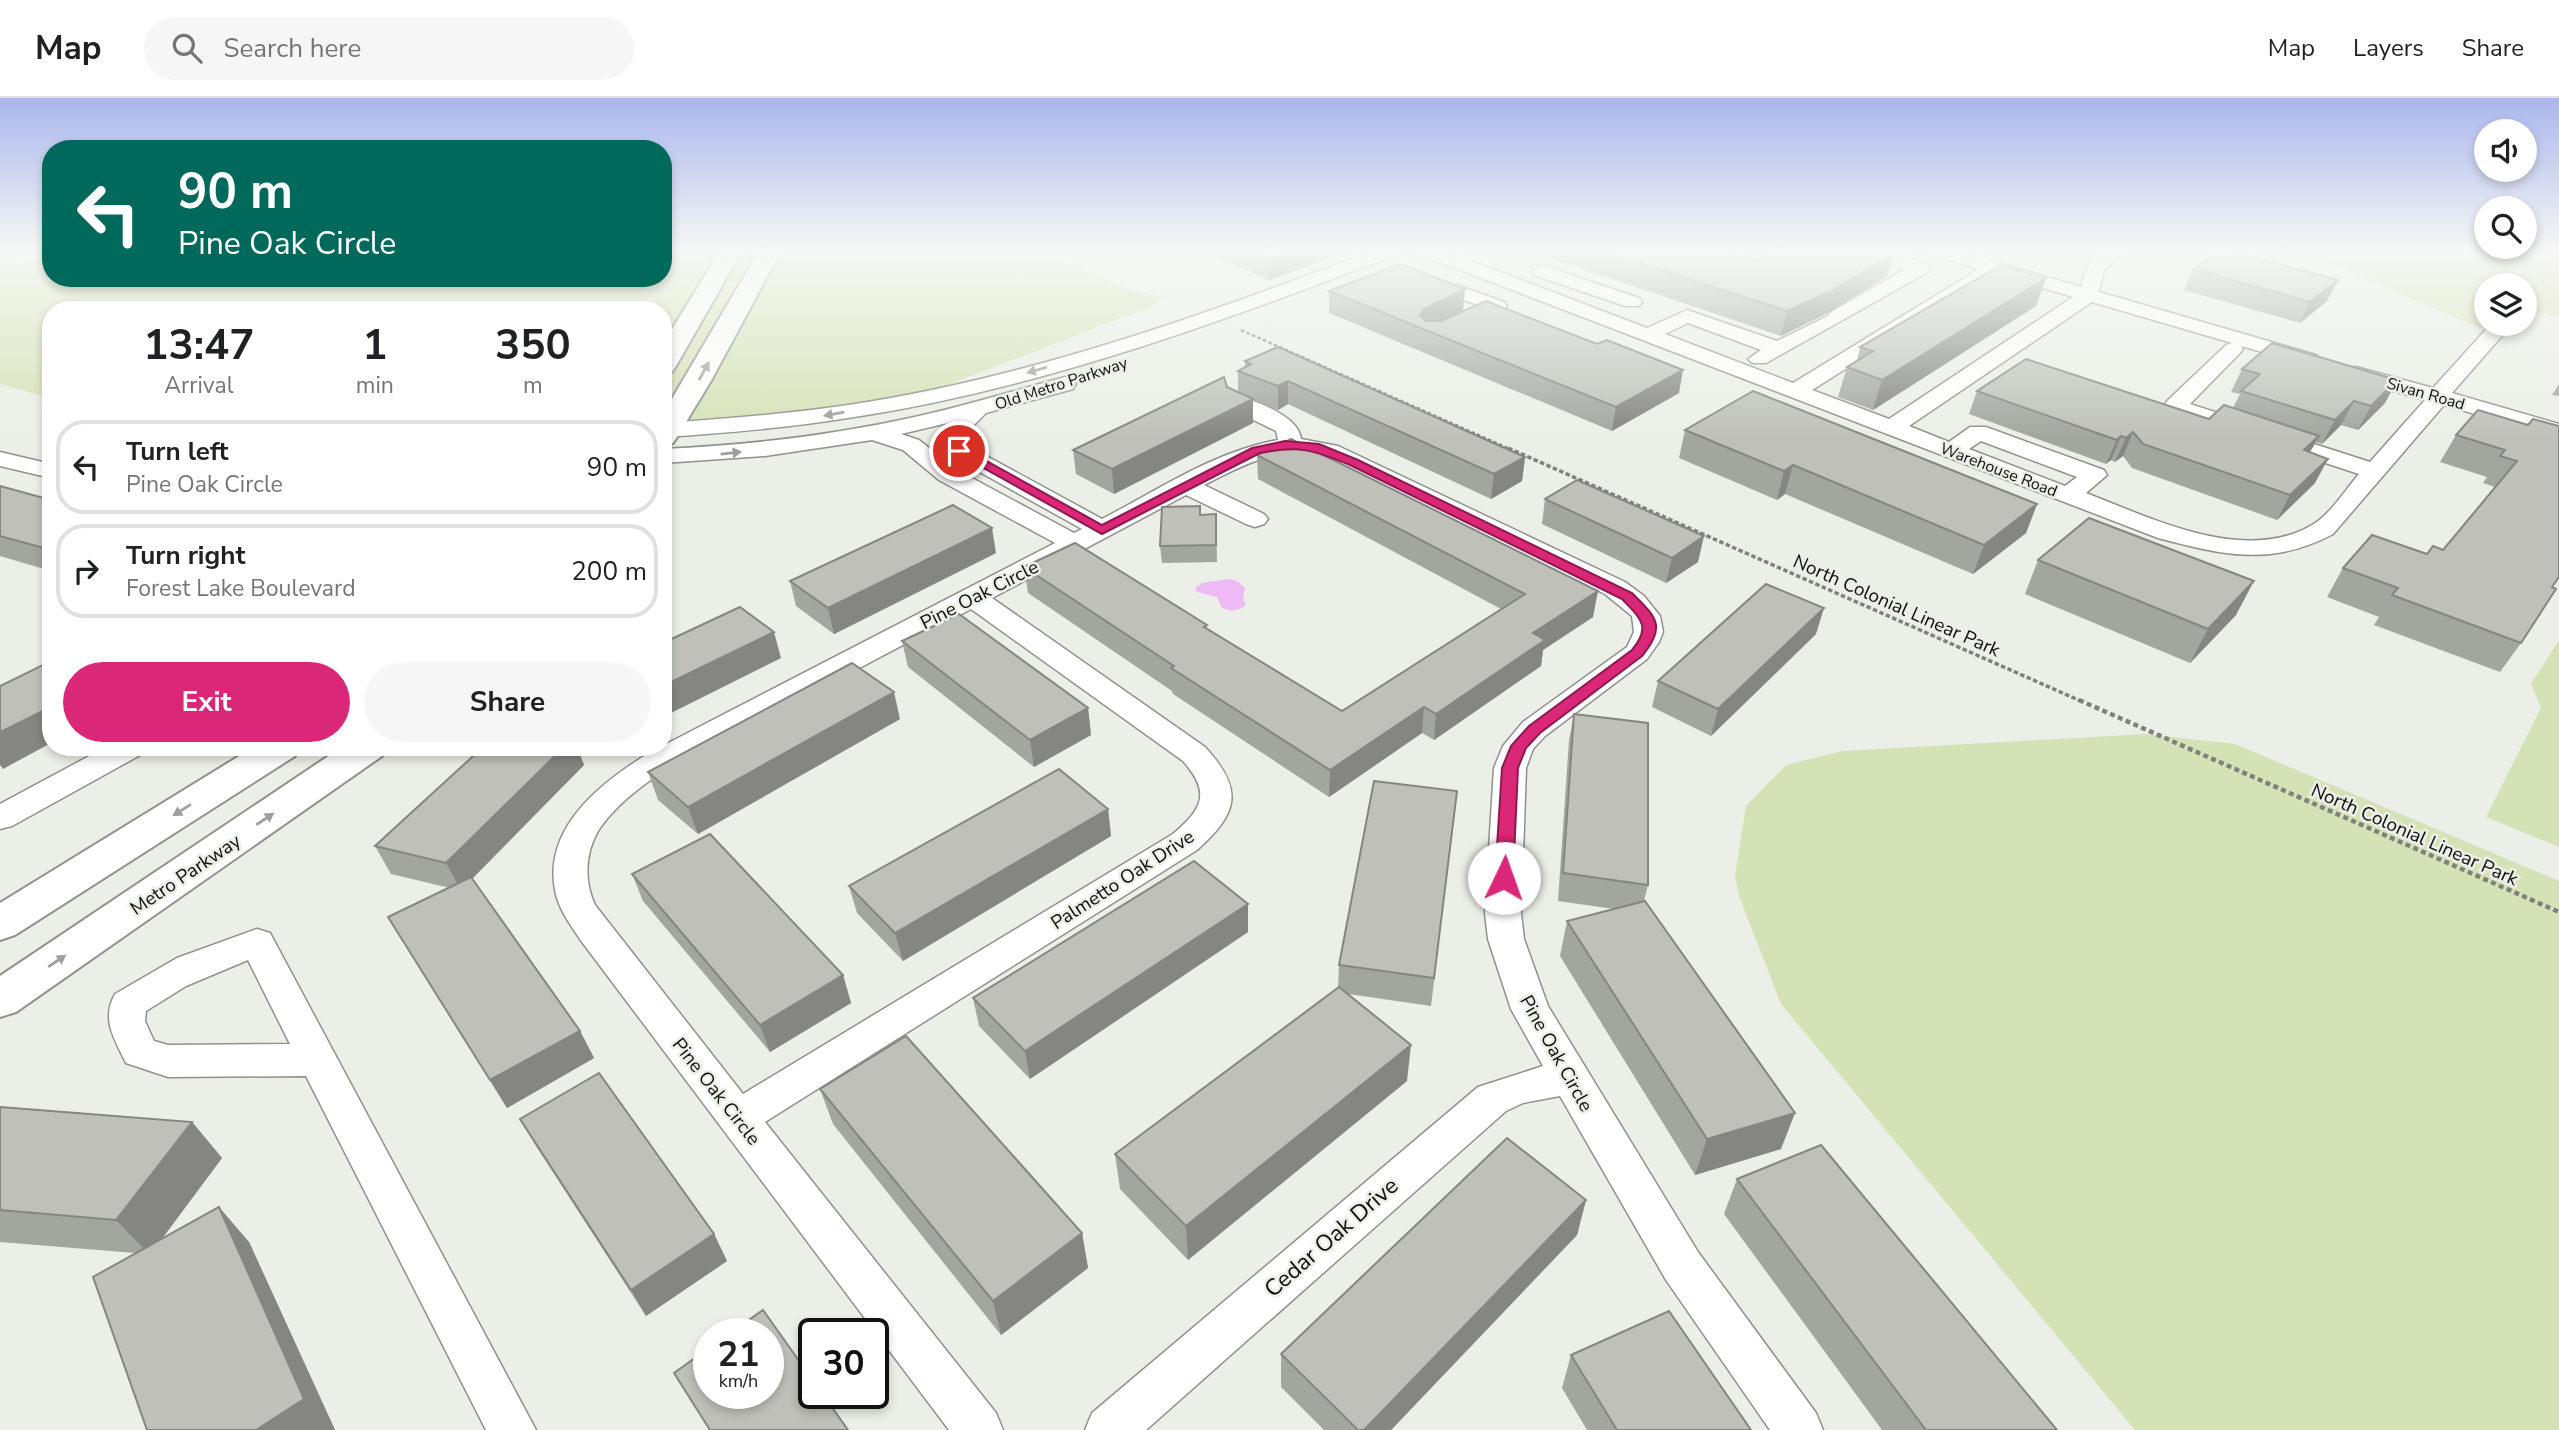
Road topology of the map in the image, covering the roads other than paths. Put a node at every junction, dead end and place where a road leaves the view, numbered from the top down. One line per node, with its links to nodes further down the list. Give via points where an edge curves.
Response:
1 (694, 313): 17 (main road)
2 (735, 313): 24 (main road, one-way to 2)
3 (1221, 313): 14 (street, Old Metro Parkway)
4 (1241, 313): 19 (street, Old Metro Parkway)
5 (1482, 313): 11 (street)
6 (1598, 313): 12 (street, Warehouse Road)
7 (1844, 313): 16 (street)
8 (1921, 313): 20 (street)
9 (2062, 313): 25 (street)
10 (2148, 313): 15 (street, Sivan Road)
11 (1453, 327)
12 (1648, 335): 16 (street, via 1687,316); 18 (street, Warehouse Road)
13 (2491, 336): 21 (street, Warehouse Road)
14 (1136, 341): 19 (street, via 1143,344 1135,353); 28 (street, Old Metro Parkway, one-way to 28, via 909,401)
15 (2238, 344): 21 (street, Sivan Road); 36 (street, via 2175,406)
16 (1778, 349): 18 (street)
17 (672, 351)
18 (1740, 370): 20 (street, Warehouse Road)
19 (1100, 372): 23 (street, Old Metro Parkway)
20 (1795, 391): 25 (street, Warehouse Road)
21 (2439, 397): 26 (street, Sivan Road); 36 (street, Warehouse Road)
22 (1237, 403): 30 (street, via 1284,426)
23 (977, 410): 27 (street, Old Metro Parkway); 31 (street, via 959,428)
24 (672, 426)
25 (1891, 428): 32 (street, Warehouse Road)
26 (2552, 429)
27 (873, 432): 29 (street, Old Metro Parkway, one-way to 27, via 709,455); 34 (street, via 911,445)
28 (672, 437)
29 (672, 441)
30 (1290, 444): 38 (street, Pine Oak Circle, via 1256,450); 54 (street, Pine Oak Circle, via 1330,451 1615,588 1648,618 1647,640 1637,653 1534,729 1519,746 1510,768 1503,913 1506,939 1530,1009)
31 (959, 451): 34 (street); 40 (street)
32 (1952, 451): 39 (street, Warehouse Road); 39 (street, via 1978,432 2095,475)
33 (0, 458): 35 (street)
34 (932, 463): 41 (street)
35 (40, 468): 37 (street)
36 (2374, 471): 39 (street, Warehouse Road, via 2324,529 2285,547 2212,544 2167,533)
37 (0, 474)
38 (1186, 486): 42 (street); 43 (street, Pine Oak Circle)
39 (2068, 495)
40 (1048, 500): 41 (street); 43 (street)
41 (1020, 514): 43 (street)
42 (1255, 519)
43 (1088, 537): 44 (street, Pine Oak Circle)
44 (973, 597): 45 (street, Pine Oak Circle); 55 (street, Palmetto Oak Drive, via 1194,754 1215,781 1212,818 1185,842)
45 (672, 755)
46 (114, 756): 50 (street)
47 (268, 756): 51 (main road, one-way to 51)
48 (356, 756): 52 (main road, Metro Parkway, one-way to 48)
49 (671, 756): 55 (street, Pine Oak Circle, via 633,776 593,813 573,849 572,892 580,910)
50 (0, 818)
51 (0, 924)
52 (0, 999)
53 (319, 1060): 53 (street, via 257,943 146,990 128,1004 126,1021 140,1052 168,1061); 56 (street)
54 (1570, 1078): 58 (street, Cedar Oak Drive, via 1512,1089 1492,1099); 59 (street, Pine Oak Circle, via 1682,1266)
55 (738, 1118): 57 (street, Pine Oak Circle)
56 (512, 1430)
57 (979, 1430)
58 (1109, 1430)
59 (1799, 1430)

